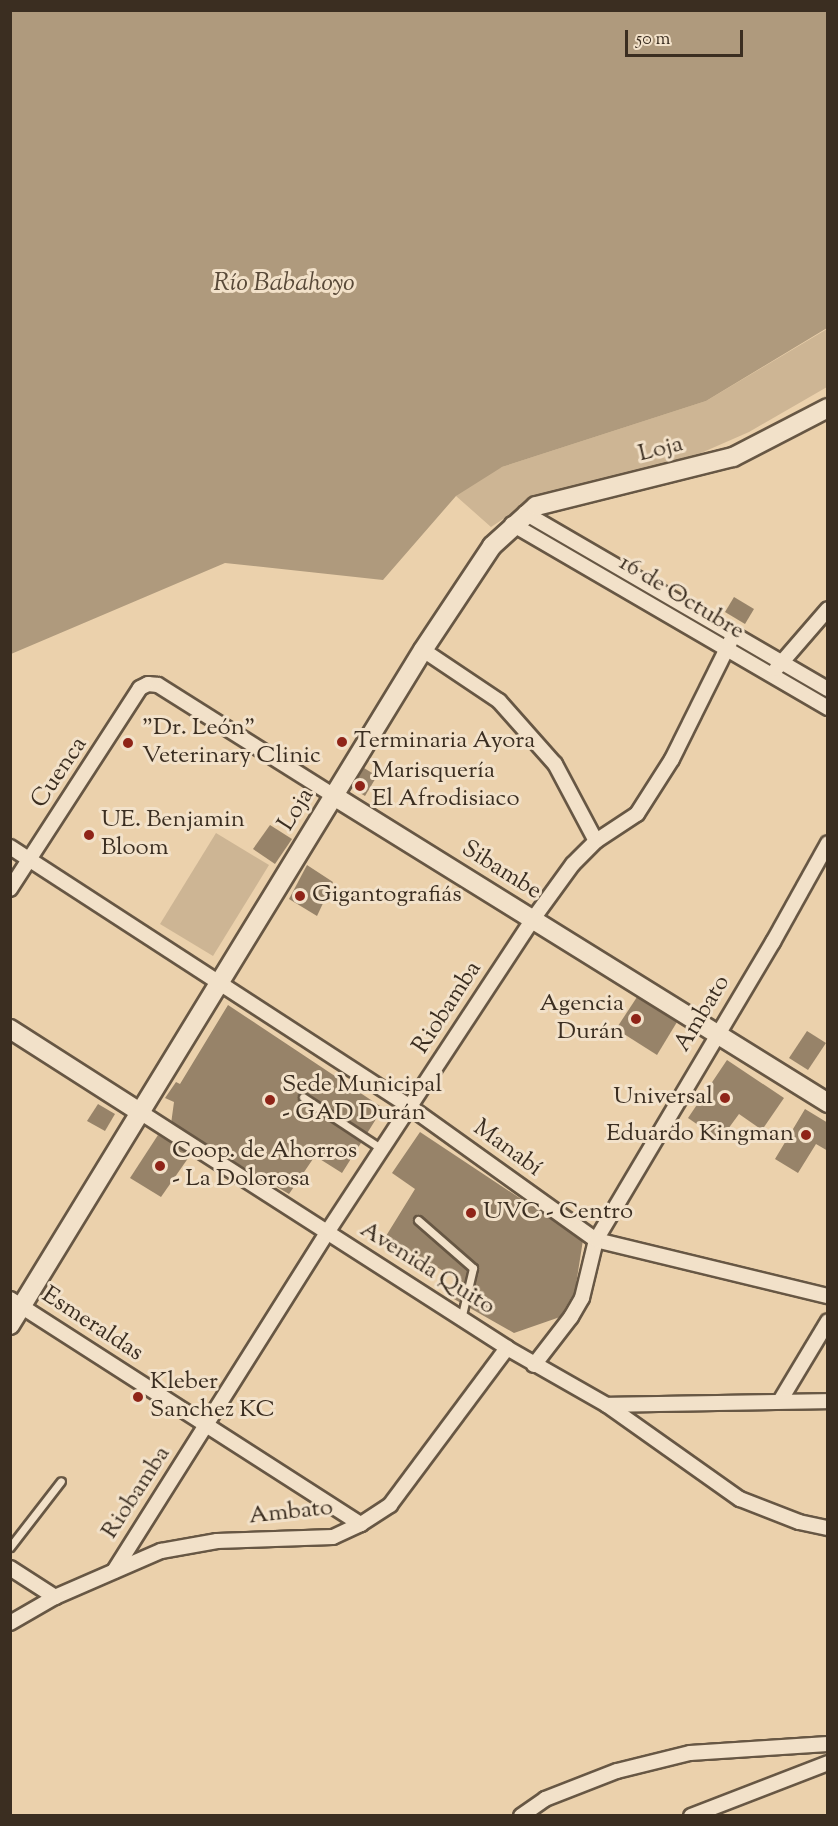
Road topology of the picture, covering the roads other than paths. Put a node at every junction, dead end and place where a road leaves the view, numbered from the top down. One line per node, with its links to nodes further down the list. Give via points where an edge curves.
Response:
1 (828, 408): 2 (street, Loja, via 733,457 548,503)
2 (519, 519): 4 (street, 16 de Octubre); 5 (street, Loja, via 492,546); 6 (street, 16 de Octubre)
3 (828, 609): 7 (street)
4 (733, 636): 6 (street, Riobamba); 7 (street, 16 de Octubre)
5 (423, 650): 12 (street, Loja); 13 (street, via 499,701 555,764)
6 (725, 652): 8 (street, 16 de Octubre); 13 (street, Riobamba, via 672,759 637,814)
7 (780, 662): 8 (street); 10 (street, 16 de Octubre)
8 (772, 677): 11 (street, 16 de Octubre)
9 (148, 684): 12 (street, Sibambe, via 158,686); 16 (street, Cuenca, via 140,688)
10 (828, 689)
11 (828, 708)
12 (334, 796): 18 (street, Sibambe); 19 (street, Loja)
13 (596, 841): 18 (street, Riobamba, via 573,864)
14 (828, 843): 21 (street, Ambato)
15 (10, 847): 16 (street, Manabí)
16 (29, 859): 17 (street, Cuenca); 19 (street, Manabí)
17 (10, 889)
18 (533, 919): 21 (street, Sibambe); 24 (street, Riobamba)
19 (219, 982): 24 (street, Manabí); 25 (street, Loja)
20 (10, 1029): 25 (street, Avenida Quito)
21 (718, 1032): 23 (street, Sibambe); 29 (street, Ambato)
22 (303, 1097): 26 (lane)
23 (828, 1103)
24 (410, 1107): 26 (street, Riobamba); 29 (street, Manabí)
25 (140, 1112): 28 (street, Avenida Quito); 31 (street, Loja)
26 (382, 1149): 28 (street, Riobamba)
27 (418, 1220): 32 (lane, via 473,1268)
28 (326, 1234): 32 (street, Avenida Quito); 40 (street, Riobamba)
29 (596, 1240): 30 (street, Manabí); 36 (street, Ambato, via 582,1298)
30 (828, 1296)
31 (16, 1302): 34 (street, Loja); 40 (street, Esmeraldas)
32 (460, 1319): 35 (street, Avenida Quito)
33 (828, 1321): 37 (street)
34 (10, 1325)
35 (507, 1348): 36 (street, Avenida Quito); 42 (street, Ambato, via 390,1505)
36 (534, 1365): 39 (street, Avenida Quito)
37 (780, 1401): 38 (street); 39 (street)
38 (828, 1401)
39 (607, 1405): 43 (street, Avenida Quito, via 740,1499 799,1522)
40 (206, 1427): 42 (street, Esmeraldas); 46 (street, Riobamba)
41 (61, 1481): 44 (lane)
42 (361, 1524): 46 (street, Ambato, via 333,1537 216,1541 161,1551)
43 (828, 1528)
44 (10, 1547)
45 (10, 1568): 47 (street)
46 (114, 1571): 47 (street, Ambato)
47 (55, 1596): 48 (street, Ambato)
48 (10, 1623)
49 (828, 1744): 51 (street, via 690,1753 617,1771 545,1799)
50 (828, 1763): 52 (street)
51 (521, 1815)
52 (691, 1815)

